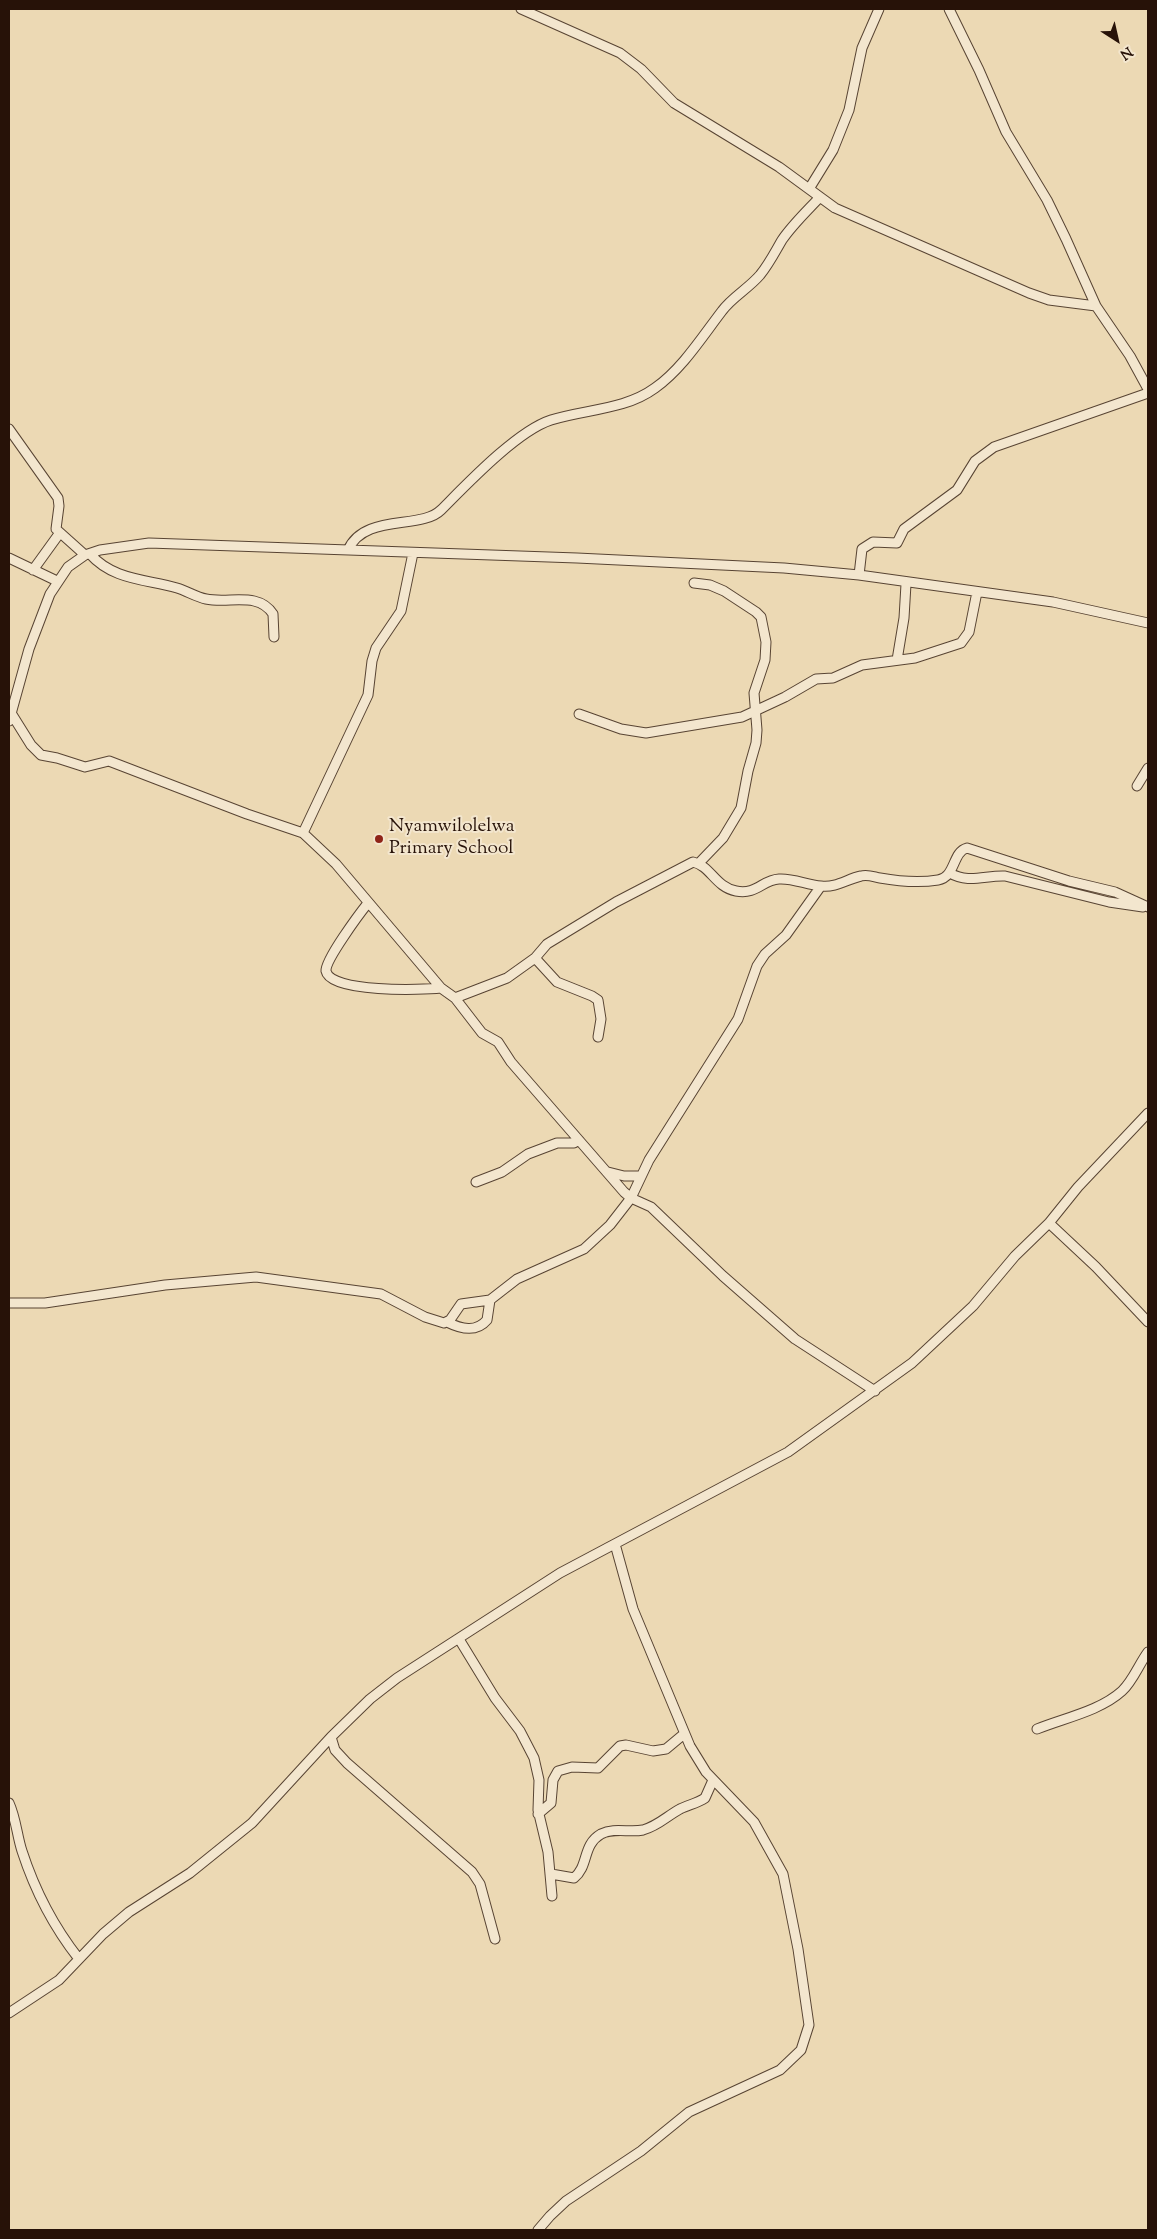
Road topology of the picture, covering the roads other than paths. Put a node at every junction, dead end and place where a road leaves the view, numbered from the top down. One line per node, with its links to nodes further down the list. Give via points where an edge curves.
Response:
1 (521, 9): 4 (street, via 620,53 641,69 674,103 779,166)
2 (878, 9): 4 (street, via 862,48 849,110 833,150)
3 (949, 9): 6 (street, via 1006,132 1046,200)
4 (809, 188): 5 (street)
5 (820, 197): 6 (street, via 868,223 1029,293 1049,300); 10 (street, via 783,239 760,275 730,302 684,360 656,388 615,406 565,416 536,426 481,469 437,514 392,523 358,536)
6 (1096, 306): 7 (street, via 1130,356)
7 (1148, 391): 15 (street, via 994,447 975,461 957,490 904,529 897,543 873,542 862,549)
8 (9, 429): 9 (street, via 58,498 55,525)
9 (59, 534): 12 (street); 14 (street)
10 (348, 550): 11 (street); 12 (street, via 149,543)
11 (414, 553): 15 (street, via 708,564); 28 (street, via 400,610 376,648 368,695)
12 (87, 555): 16 (street, via 68,567); 21 (street, via 105,568 130,579 170,586 205,599 242,599 262,603 274,614)
13 (9, 558): 14 (street)
14 (33, 570): 16 (street)
15 (859, 575): 18 (street)
16 (57, 581): 25 (street, via 29,649)
17 (694, 583): 23 (street, via 724,591 761,617 766,642 765,660 754,693)
18 (906, 584): 19 (street); 22 (street)
19 (976, 592): 20 (street, via 1053,602); 22 (street, via 969,632 961,643 915,658)
20 (1148, 623)
21 (274, 637)
22 (897, 660): 23 (street, via 862,665 833,678 816,679)
23 (755, 711): 24 (street, via 742,717 646,733 621,729); 29 (street, via 756,743 741,808 723,838)
24 (579, 714)
25 (10, 717): 28 (street, via 41,755 85,767 109,760)
26 (1148, 768): 27 (street)
27 (1137, 786)
28 (303, 833): 32 (street, via 323,850)
29 (699, 863): 31 (street, via 714,879 735,891 754,891 778,879); 34 (street, via 687,864 616,902 547,944)
30 (950, 874): 31 (street, via 937,880 868,875); 33 (street, via 959,879 1005,876 1109,902); 33 (street, via 963,849 972,849 1012,864 1115,892)
31 (821, 886): 41 (street, via 786,935 765,954 738,1019)
32 (368, 903): 35 (street); 35 (street, via 334,952 326,968 328,975 336,982 387,990)
33 (1148, 907)
34 (535, 958): 36 (street, via 507,978); 37 (street, via 557,982 598,1000 601,1018)
35 (441, 988): 36 (street)
36 (455, 998): 39 (street, via 478,1029 502,1046 511,1062)
37 (598, 1037)
38 (1148, 1113): 44 (street, via 1078,1187)
39 (579, 1140): 40 (street); 42 (street, via 557,1143 528,1154 502,1172)
40 (608, 1172): 41 (street); 43 (street)
41 (640, 1176): 43 (street)
42 (476, 1182)
43 (630, 1198): 45 (street, via 594,1242 517,1279); 49 (street, via 651,1207 703,1259 795,1338)
44 (1049, 1223): 48 (street); 49 (street, via 1015,1256 965,1314 912,1364)
45 (490, 1300): 47 (street, via 462,1304); 47 (street, via 488,1320 477,1328 462,1329)
46 (9, 1303): 47 (street, via 45,1303 165,1285 256,1277 381,1294 426,1317)
47 (447, 1322)
48 (1148, 1322)
49 (875, 1391): 50 (street, via 767,1464)
50 (615, 1544): 51 (street, via 535,1588); 54 (street, via 633,1609)
51 (459, 1639): 55 (street, via 381,1690); 58 (street, via 481,1678 531,1751 538,1771)
52 (1148, 1652): 53 (street, via 1128,1683 1111,1699)
53 (1037, 1729)
54 (684, 1734): 56 (street); 58 (street, via 666,1749 626,1745 614,1750 598,1768 572,1767 558,1771 553,1780 551,1803)
55 (331, 1737): 61 (street, via 335,1750 347,1763 472,1872 480,1884); 62 (street, via 252,1823 190,1872 129,1912)
56 (713, 1780): 59 (street, via 705,1798 656,1825 641,1830 612,1830 600,1835 588,1848 582,1869 574,1878); 64 (street, via 754,1822 783,1874 807,1998 809,2025 802,2050 780,2070 689,2112 641,2151 566,2201)
57 (9, 1804): 62 (street, via 23,1854 40,1897 58,1932)
58 (538, 1814): 59 (street)
59 (551, 1874): 60 (street)
60 (552, 1896)
61 (495, 1939)
62 (79, 1959): 63 (street, via 59,1980)
63 (9, 2013)
64 (538, 2230)

